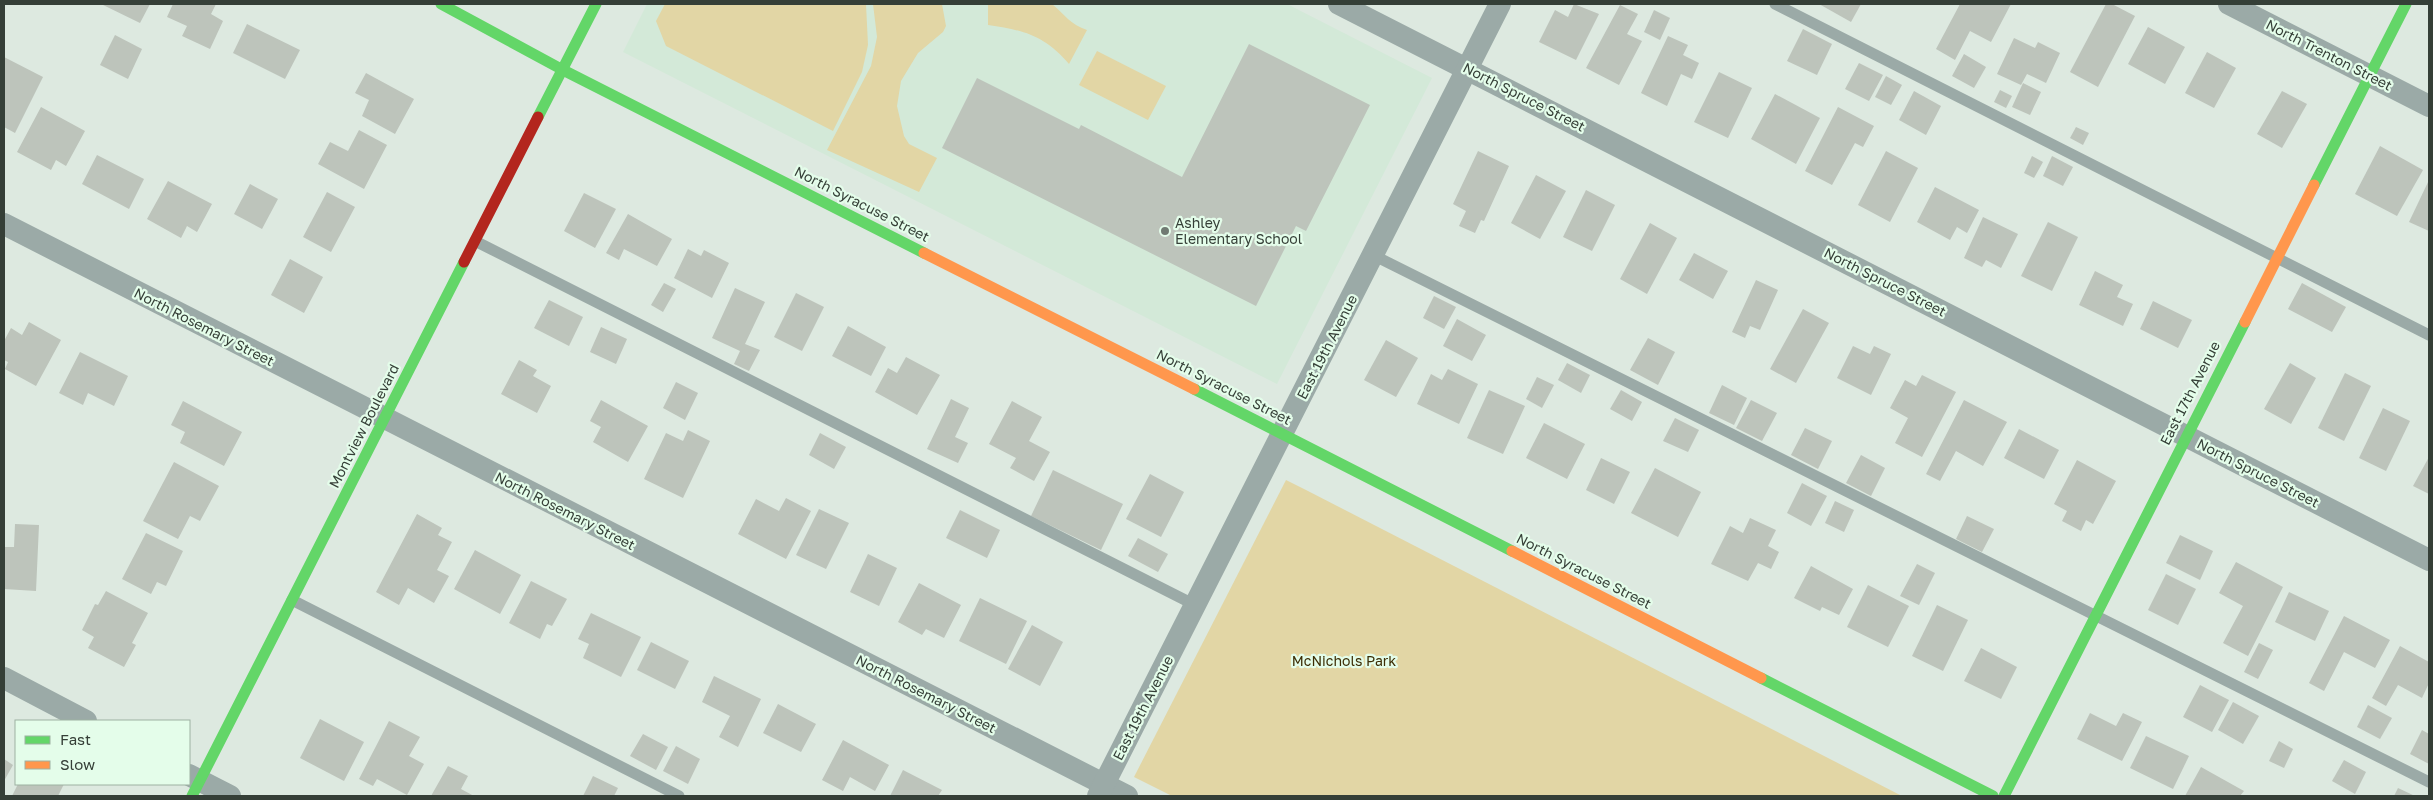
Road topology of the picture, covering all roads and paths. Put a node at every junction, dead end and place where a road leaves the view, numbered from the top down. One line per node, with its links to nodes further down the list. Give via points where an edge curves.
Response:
1 (441, 4): 9 (street, North Syracuse Street)
2 (596, 4): 9 (street, Montview Boulevard)
3 (1340, 4): 8 (street, North Spruce Street)
4 (1500, 4): 8 (street, East 19th Avenue)
5 (1774, 4): 15 (lane)
6 (2229, 4): 10 (street, North Trenton Street)
7 (2406, 4): 10 (street, East 17th Avenue)
8 (1467, 68): 14 (street, East 19th Avenue); 19 (street, North Spruce Street)
9 (563, 70): 13 (street, Montview Boulevard); 18 (street, North Syracuse Street)
10 (2369, 75): 11 (street, North Trenton Street); 15 (street, East 17th Avenue)
11 (2429, 106)
12 (4, 224): 17 (street, North Rosemary Street)
13 (475, 241): 17 (street, Montview Boulevard); 22 (lane)
14 (1373, 255): 18 (street, East 19th Avenue); 23 (lane)
15 (2276, 257): 16 (lane); 19 (street, East 17th Avenue)
16 (2429, 335)
17 (384, 419): 21 (street, Montview Boulevard); 28 (street, North Rosemary Street)
18 (1283, 434): 22 (street, East 19th Avenue); 32 (street, North Syracuse Street)
19 (2185, 435): 20 (street, North Spruce Street); 23 (street, East 17th Avenue)
20 (2429, 560)
21 (292, 600): 27 (street, Montview Boulevard); 30 (lane)
22 (1195, 605): 28 (street, East 19th Avenue)
23 (2095, 615): 26 (lane); 33 (street, East 17th Avenue)
24 (4, 678): 25 (street)
25 (84, 720)
26 (2429, 782)
27 (194, 784): 29 (street)
28 (1101, 790): 31 (street, North Rosemary Street)
29 (230, 796)
30 (679, 796)
31 (1127, 796)
32 (1993, 796)
33 (2004, 796)

